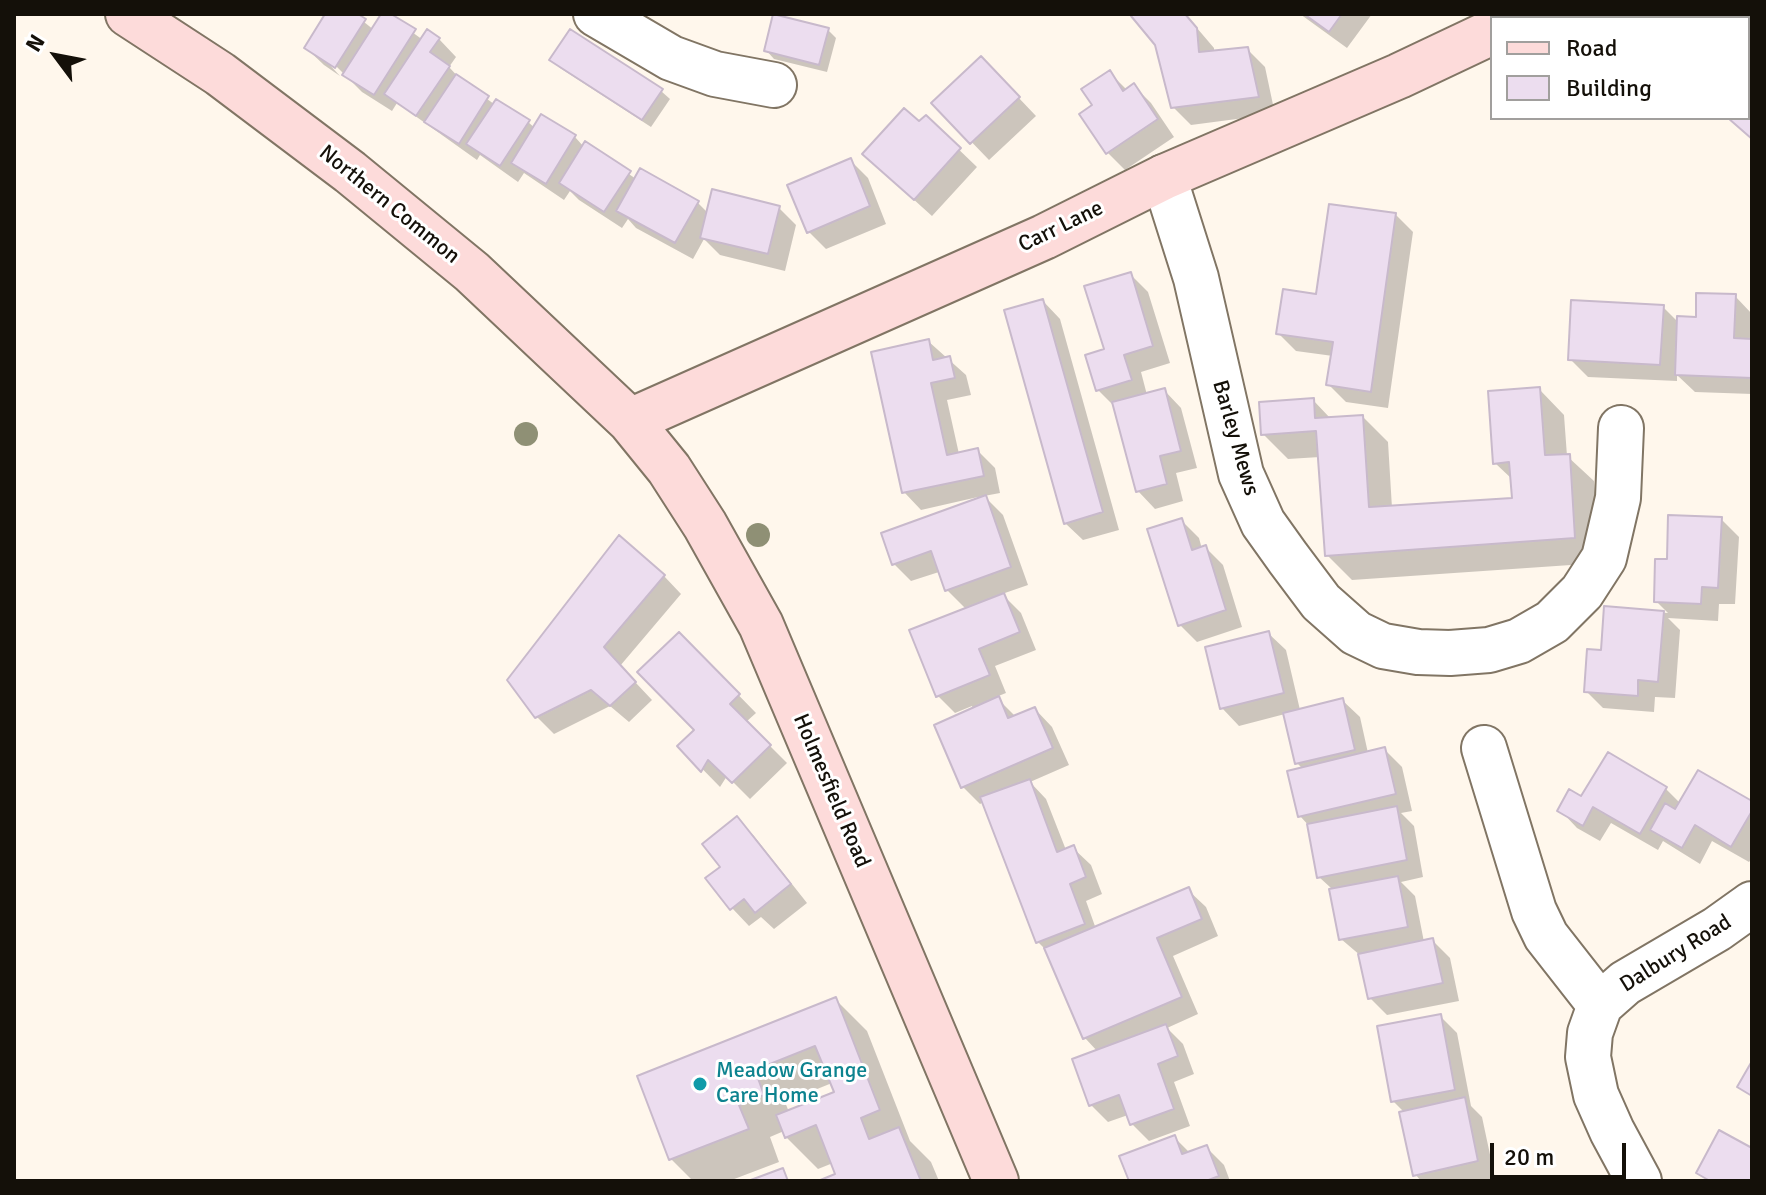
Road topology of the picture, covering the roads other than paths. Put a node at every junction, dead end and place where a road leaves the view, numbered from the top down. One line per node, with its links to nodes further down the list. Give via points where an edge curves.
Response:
1 (128, 14): 6 (main road, Northern Common, via 220,74 374,192 472,272)
2 (596, 14): 4 (street, via 671,58 715,74)
3 (1490, 33): 5 (main road, Carr Lane)
4 (774, 85)
5 (1164, 177): 6 (main road, Carr Lane, via 1044,237); 7 (street, Barley Mews, via 1196,278 1241,474 1263,523 1288,558 1321,602 1356,633 1383,646 1450,653 1519,641 1552,622 1582,592 1604,558 1618,498)
6 (630, 421): 11 (main road, Holmesfield Road, via 698,514 761,625)
7 (1621, 428)
8 (1484, 748): 10 (street, via 1534,911 1546,936)
9 (1752, 904): 10 (street, Dalbury Road, via 1625,983)
10 (1600, 1005): 12 (street, via 1588,1057 1596,1095)
11 (996, 1181)
12 (1639, 1181)

